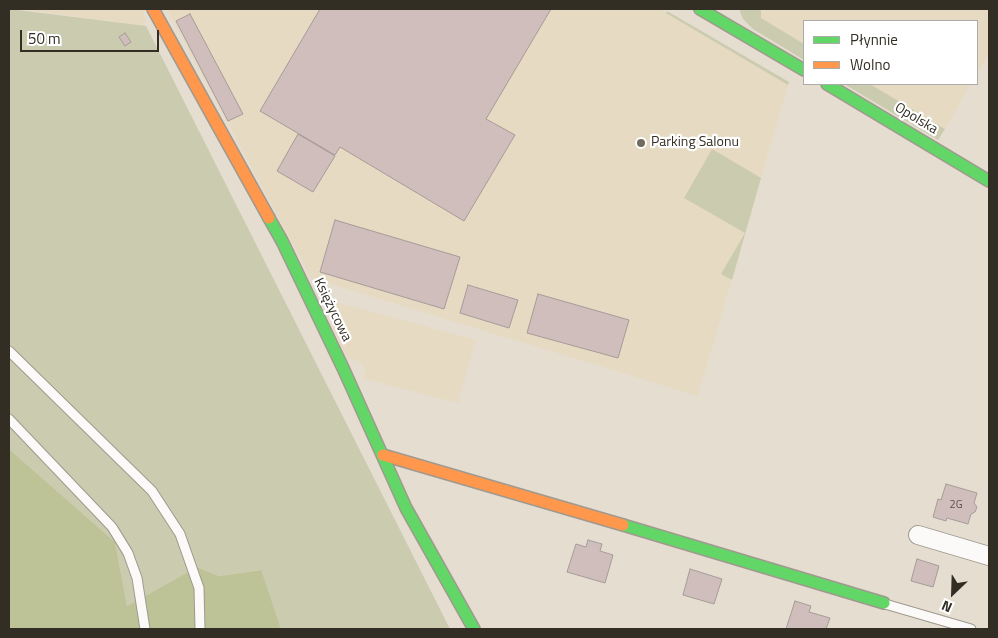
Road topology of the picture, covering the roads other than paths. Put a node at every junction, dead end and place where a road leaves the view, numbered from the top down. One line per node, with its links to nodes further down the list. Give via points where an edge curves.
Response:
1 (153, 9): 8 (street, Księżycowa, via 282,242)
2 (700, 9): 3 (street)
3 (803, 69)
4 (829, 85): 5 (street, Opolska)
5 (989, 180)
6 (9, 352): 13 (lane, via 152,491 180,534 199,588)
7 (9, 419): 12 (lane, via 112,527 128,553 137,578)
8 (383, 455): 11 (street); 14 (street, Księżycowa, via 406,508)
9 (918, 535): 10 (street)
10 (989, 556)
11 (884, 603): 15 (lane)
12 (144, 629)
13 (200, 629)
14 (474, 629)
15 (971, 629)

